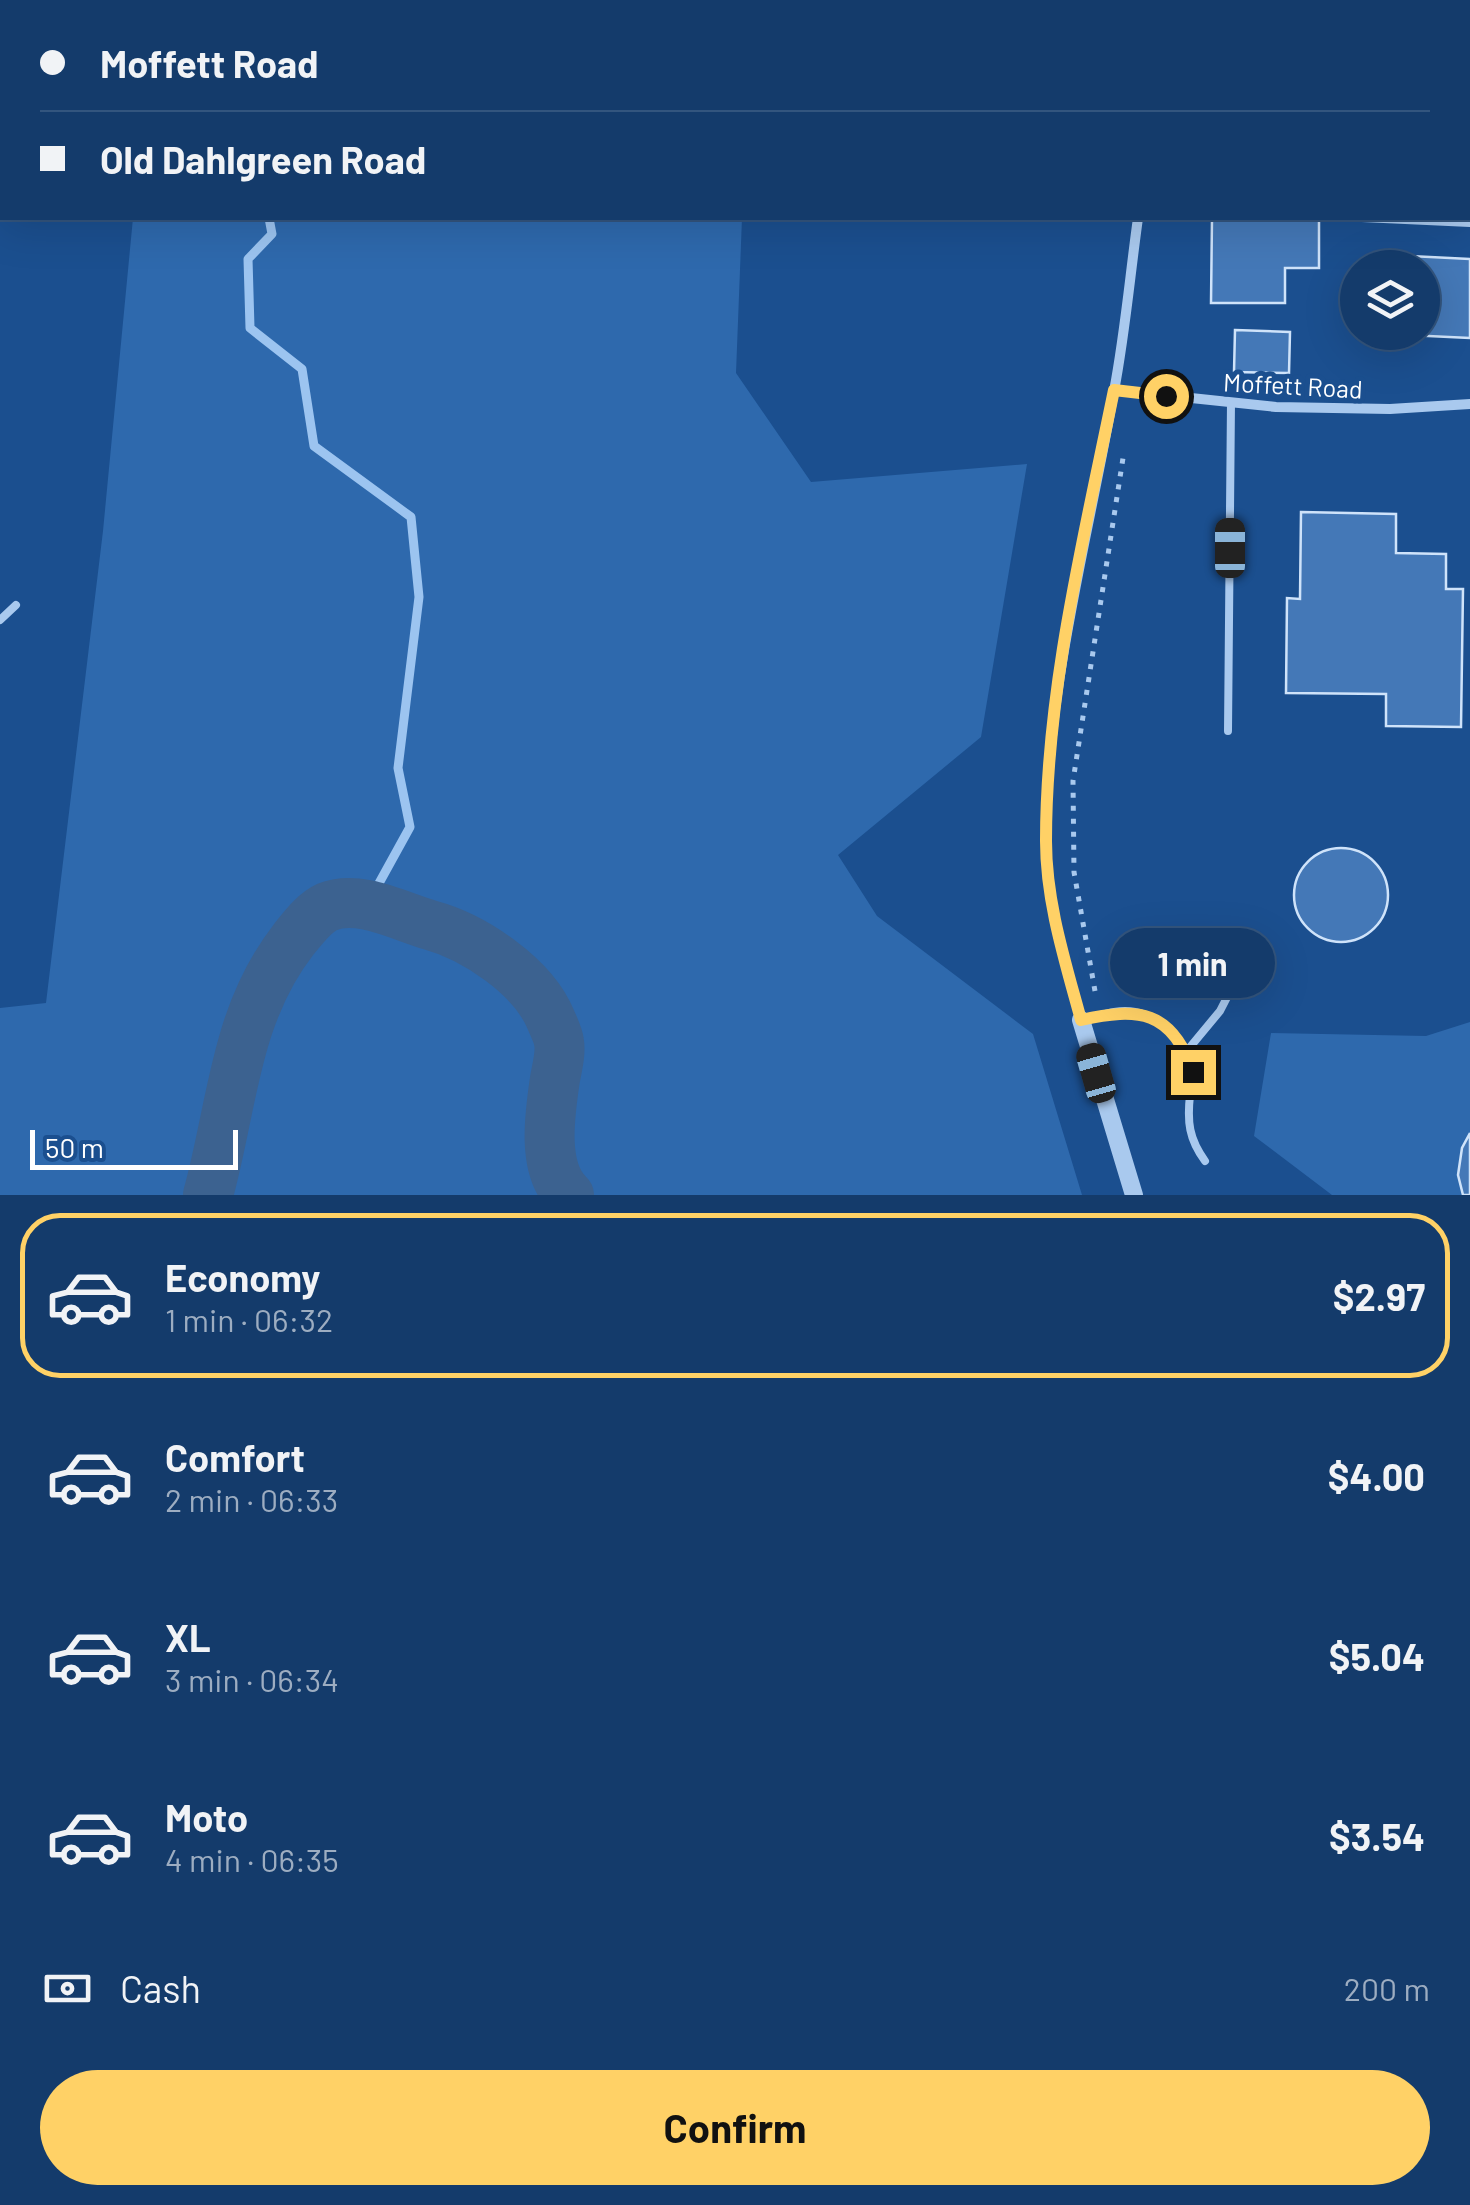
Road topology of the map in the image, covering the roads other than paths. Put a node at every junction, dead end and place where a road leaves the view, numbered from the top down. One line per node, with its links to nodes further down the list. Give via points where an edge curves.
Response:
1 (1138, 220): 4 (street)
2 (1405, 220): 3 (lane)
3 (1470, 223)
4 (1114, 390): 5 (street, Moffett Road); 11 (street, via 1056,706 1046,842 1055,924)
5 (1231, 402): 6 (street, Moffett Road, via 1390,409); 9 (lane)
6 (1470, 404)
7 (16, 606): 8 (lane)
8 (0, 620)
9 (1228, 731)
10 (1239, 974): 12 (lane, via 1220,1011)
11 (1081, 1020): 12 (lane, via 1135,1012 1158,1022); 14 (street)
12 (1186, 1052): 13 (lane, via 1193,1072 1189,1130)
13 (1205, 1162)
14 (1134, 1195)

